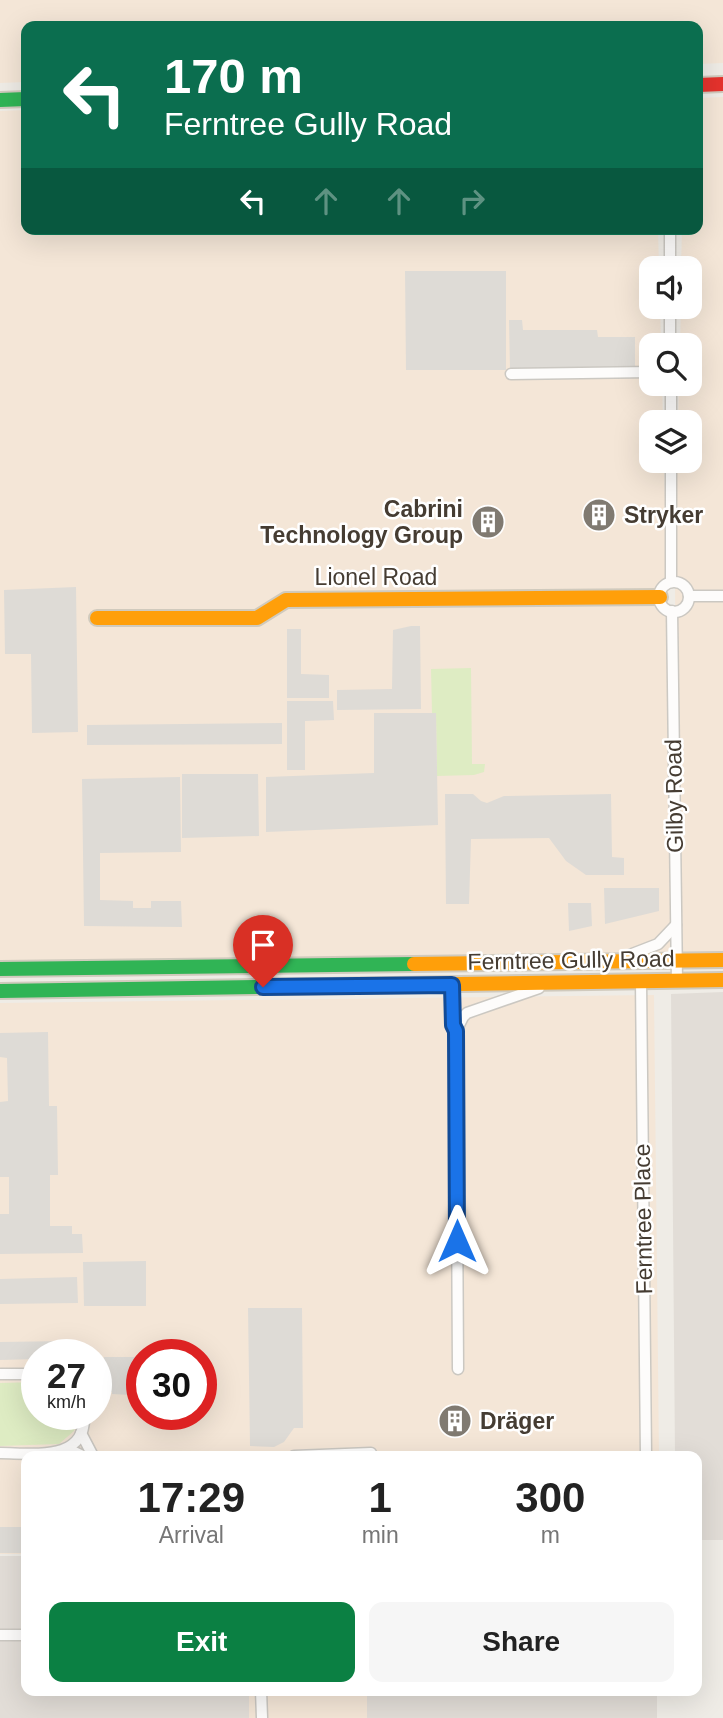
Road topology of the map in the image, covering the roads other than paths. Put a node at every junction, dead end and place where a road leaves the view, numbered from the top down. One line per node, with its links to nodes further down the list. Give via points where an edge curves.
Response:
1 (723, 84): 2 (main road)
2 (703, 85)
3 (21, 99): 4 (main road)
4 (0, 100)
5 (670, 235): 6 (street)
6 (670, 256)
7 (639, 372): 8 (street)
8 (511, 374)
9 (671, 473): 10 (street)
10 (671, 582): 11 (street, via 682,583); 13 (street)
11 (689, 596): 12 (street); 14 (street, via 682,609)
12 (723, 596)
13 (660, 597): 14 (street, via 663,606); 15 (main road, Lionel Road, via 286,600 257,618)
14 (672, 611): 16 (street, Gilby Road)
15 (97, 618)
16 (676, 925): 18 (street, Gilby Road); 19 (street, via 659,944)
17 (723, 960): 18 (main road, Ferntree Gully Road)
18 (677, 961): 19 (main road, Ferntree Gully Road); 24 (street, Gilby Road)
19 (596, 962): 20 (main road, Ferntree Gully Road)
20 (136, 968): 21 (main road, Ferntree Gully Road); 27 (main road)
21 (0, 969)
22 (723, 980): 24 (main road, Ferntree Gully Road)
23 (641, 981): 24 (main road, Ferntree Gully Road); 25 (main road, Ferntree Gully Road); 39 (street, Ferntree Place)
24 (677, 981)
25 (555, 983): 26 (main road, Ferntree Gully Road); 29 (street, via 467,1013)
26 (452, 985): 27 (main road, Ferntree Gully Road); 29 (street)
27 (137, 989): 28 (main road, Ferntree Gully Road)
28 (0, 991)
29 (456, 1031): 30 (street)
30 (457, 1369)
31 (0, 1374): 32 (street)
32 (21, 1374)
33 (81, 1430): 34 (street)
34 (81, 1433): 35 (street); 38 (street)
35 (68, 1449): 36 (street); 37 (street)
36 (58, 1451)
37 (72, 1451)
38 (90, 1451)
39 (646, 1451)
40 (0, 1453): 41 (street)
41 (21, 1453)
42 (0, 1635): 43 (street)
43 (21, 1635)
44 (261, 1696): 45 (street)
45 (262, 1718)

